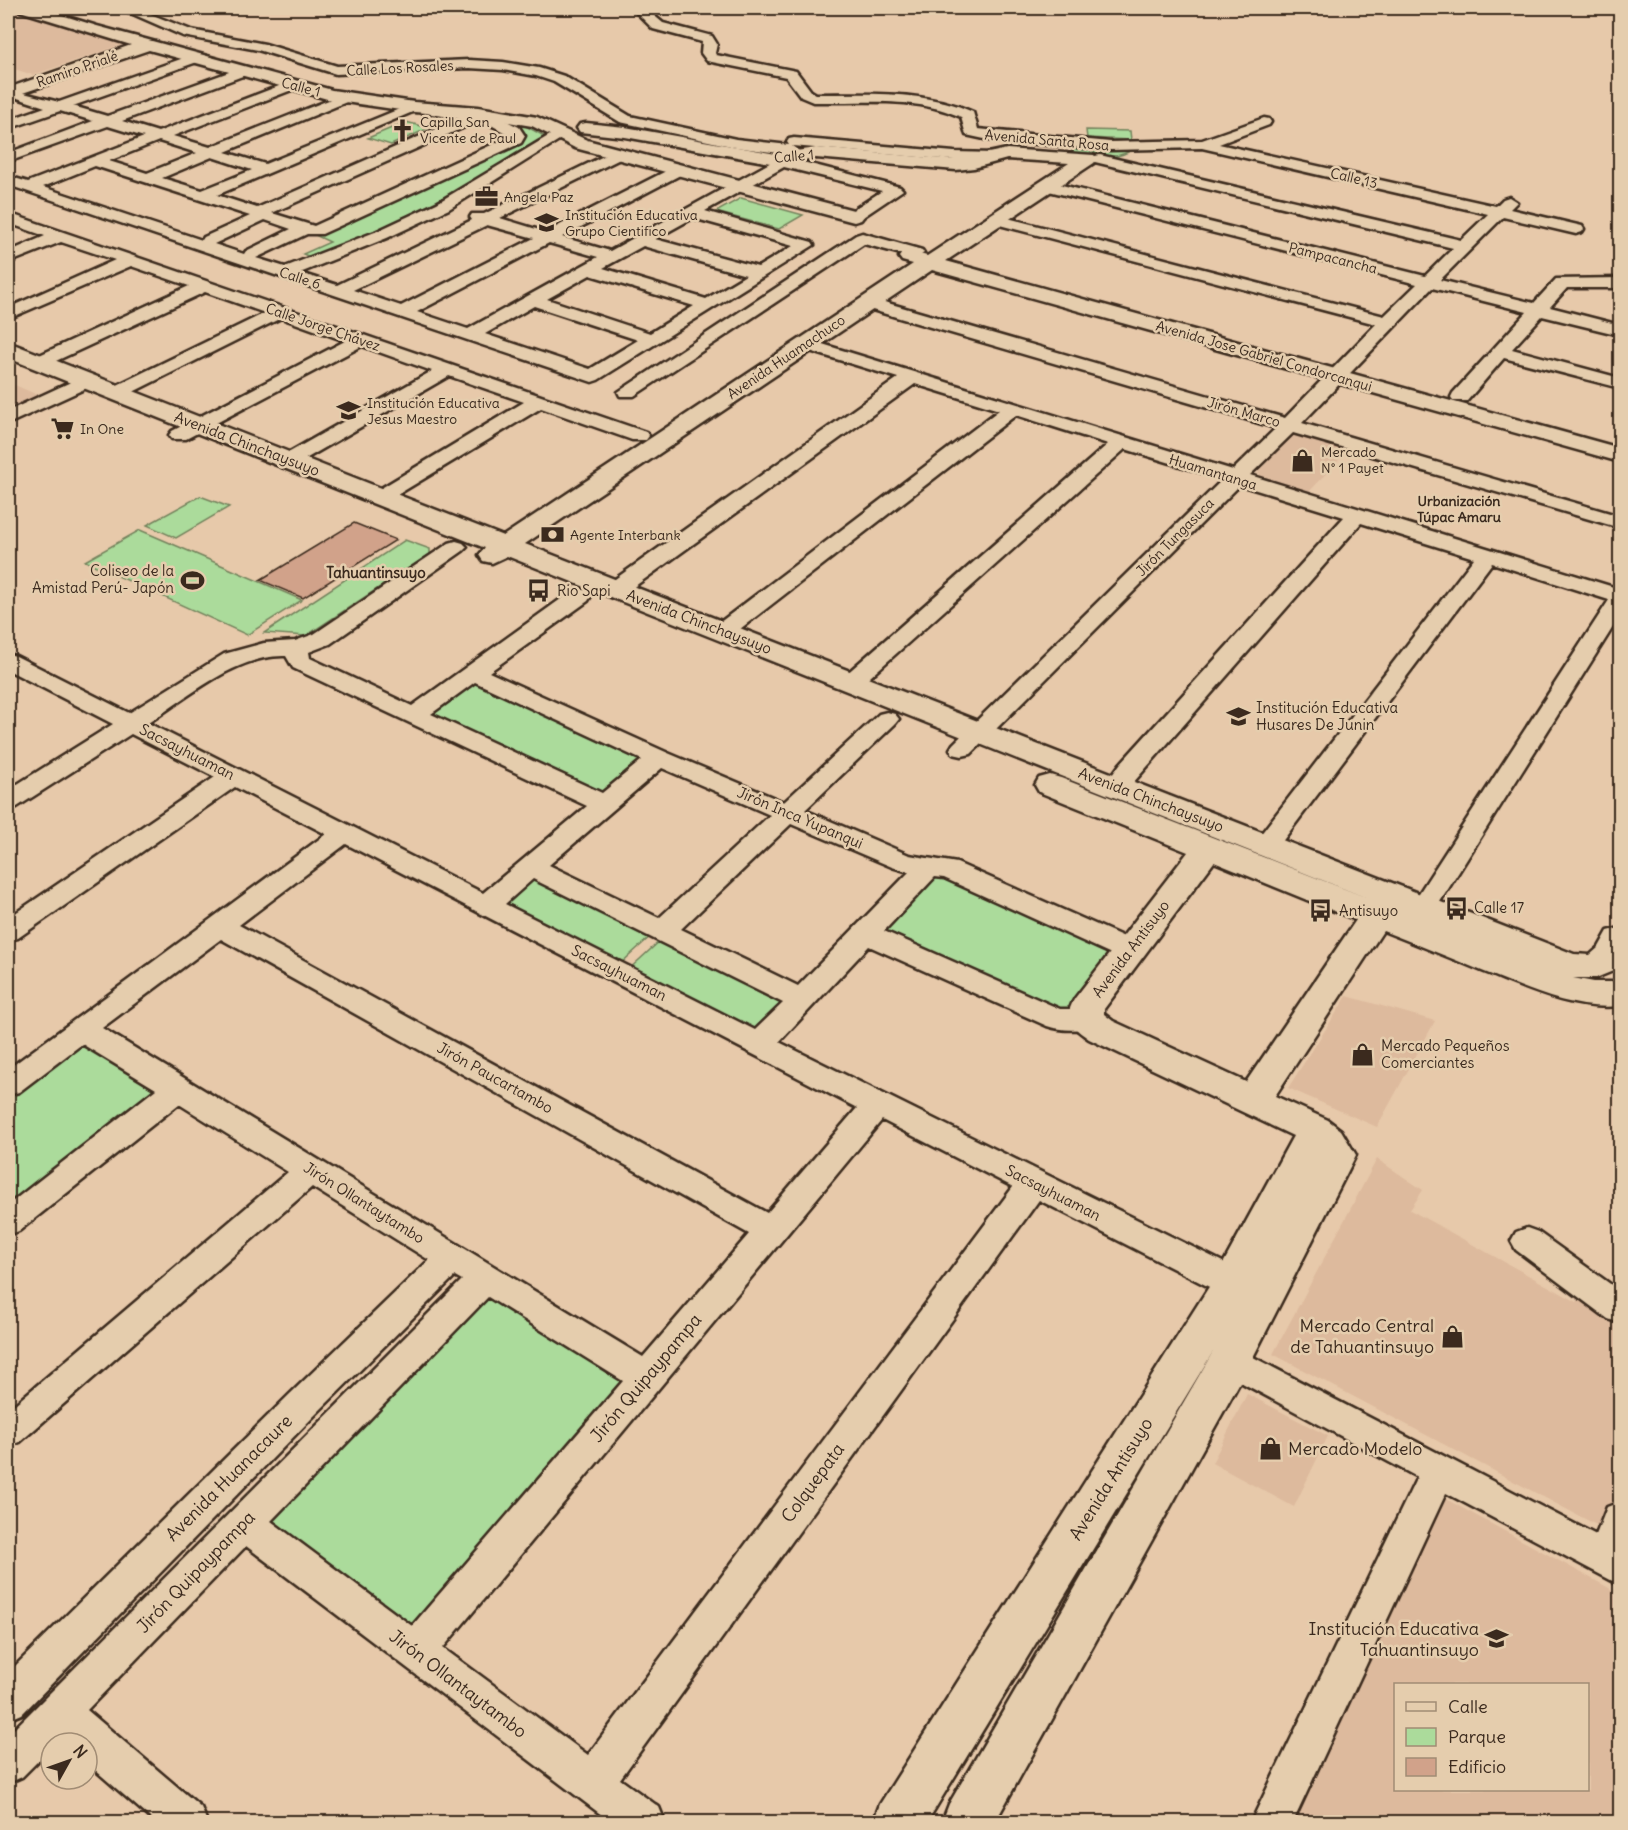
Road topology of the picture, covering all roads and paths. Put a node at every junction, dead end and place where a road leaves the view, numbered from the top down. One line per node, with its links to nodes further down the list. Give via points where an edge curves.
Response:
1 (26, 8): 5 (street, Calle 1)
2 (35, 8): 5 (street, Calle 1)
3 (128, 8): 25 (street, Calle Los Rosales, via 188,33 260,47 336,70 470,64 540,72 636,122 736,143 787,149)
4 (638, 8): 22 (street, Avenida Santa Rosa, via 658,26 707,39 712,58 791,74 813,98 914,100 966,112 971,132 980,135)
5 (71, 23): 6 (street, Calle 1)
6 (147, 45): 7 (street, Calle 1); 10 (street, Ramiro Prialé)
7 (195, 58): 8 (street, Calle 1); 12 (street)
8 (243, 71): 9 (street, Calle 1); 15 (street)
9 (292, 85): 11 (street, Calle 1); 20 (street)
10 (9, 92): 12 (street)
11 (344, 98): 13 (street, Calle 1); 23 (street)
12 (60, 106): 15 (street); 18 (street)
13 (414, 106): 14 (street); 16 (street, Calle 1); 30 (street)
14 (476, 117): 42 (street); 48 (street, via 509,127 518,138)
15 (108, 121): 20 (street); 27 (street)
16 (537, 122): 19 (street, Calle 1); 25 (street, Calle 1, via 616,131 776,159)
17 (1264, 122): 21 (street)
18 (8, 125)
19 (560, 135): 24 (street, Calle 1); 39 (street)
20 (158, 136): 23 (street); 29 (street)
21 (1202, 144): 22 (street, Calle 13); 40 (street, Calle 13)
22 (1131, 145): 28 (street, Avenida Santa Rosa, via 1136,151 1130,156)
23 (211, 152): 30 (street); 32 (street)
24 (619, 154): 31 (street, Calle 1); 45 (street)
25 (791, 154): 26 (street, Calle 1, via 825,153 956,165 1019,154); 34 (street); 43 (street, Calle Los Rosales, via 895,190)
26 (1062, 157): 28 (street, Calle 1); 55 (street, Avenida Huamachuco)
27 (8, 158)
28 (1094, 159): 35 (street, Avenida Huamachuco); 53 (street)
29 (94, 161): 32 (street); 36 (street)
30 (266, 169): 37 (street)
31 (679, 170): 34 (street, Calle 1); 50 (street)
32 (148, 178): 37 (street)
33 (8, 180): 36 (street, Calle 6)
34 (738, 186): 41 (street); 43 (street, Calle 1)
35 (1046, 186): 46 (street, Avenida Huamachuco); 62 (street, Pampacancha)
36 (28, 187): 60 (street, Calle 6)
37 (202, 196): 42 (street)
38 (1514, 196): 40 (street, Jirón Tungasuca)
39 (443, 206): 45 (street); 60 (street)
40 (1499, 211): 47 (street, Calle 13); 53 (street, Jirón Tungasuca)
41 (691, 212): 52 (street); 61 (street, via 806,245)
42 (261, 214): 48 (street); 51 (street)
43 (854, 216)
44 (8, 218): 49 (street, Calle Jorge Chávez)
45 (485, 219): 50 (street); 65 (street)
46 (994, 219): 55 (street, Avenida Huamachuco); 73 (street)
47 (1576, 229)
48 (311, 230): 54 (street)
49 (60, 236): 57 (street); 58 (street, Calle Jorge Chávez)
50 (547, 237): 56 (street); 71 (street)
51 (210, 240)
52 (641, 240): 56 (street); 61 (street)
53 (1464, 246): 62 (street, Jirón Tungasuca)
54 (252, 254)
55 (923, 255): 67 (street, Avenida Huamachuco); 84 (street, Avenida Jose Gabriel Condorcanqui); 89 (street, via 862,238); 96 (street, Avenida Huamachuco)
56 (611, 256): 59 (street)
57 (8, 258)
58 (130, 260): 64 (street, Calle Jorge Chávez); 72 (street)
59 (588, 269): 66 (street); 68 (street)
60 (286, 273): 65 (street, Calle 6)
61 (759, 273): 68 (street)
62 (1427, 282): 69 (street, Pampacancha); 73 (street, Jirón Tungasuca)
63 (1620, 283): 69 (street, via 1562,283)
64 (204, 286): 70 (street, Calle Jorge Chávez); 81 (street)
65 (338, 291): 71 (street, Calle 6)
66 (532, 300): 75 (street); 76 (street)
67 (868, 303): 78 (street, Avenida Huamachuco); 94 (street, Jirón Marco)
68 (707, 305): 76 (street)
69 (1538, 310): 74 (street, Pampacancha); 80 (street)
70 (280, 312): 77 (street, Calle Jorge Chávez); 88 (street)
71 (403, 312): 75 (street, Calle 6)
72 (8, 314)
73 (1388, 322): 84 (street, Jirón Tungasuca)
74 (1620, 330)
75 (470, 335): 76 (street, Calle 6, via 592,376)
76 (652, 339)
77 (360, 340): 83 (street, Calle Jorge Chávez); 95 (street)
78 (806, 344): 85 (street, Huamantanga); 105 (street, Avenida Huamachuco)
79 (8, 350): 81 (street, Avenida Chinchaysuyo)
80 (1501, 352): 86 (street); 90 (street)
81 (39, 362): 87 (street, Avenida Chinchaysuyo)
82 (8, 367): 87 (street, Avenida Chinchaysuyo)
83 (447, 370): 91 (street, Calle Jorge Chávez); 100 (street)
84 (1343, 372): 90 (street, Avenida Jose Gabriel Condorcanqui); 94 (street, Jirón Tungasuca); 99 (street, Avenida Jose Gabriel Condorcanqui)
85 (912, 377): 92 (street, Huamantanga); 107 (street)
86 (1620, 383)
87 (76, 386): 88 (street, Avenida Chinchaysuyo); 93 (street); 95 (street, Avenida Chinchaysuyo)
88 (116, 393): 95 (street, Avenida Chinchaysuyo)
89 (627, 393)
90 (1460, 397): 97 (street, Avenida Jose Gabriel Condorcanqui)
91 (538, 402): 96 (street, Calle Jorge Chávez); 102 (street)
92 (1012, 409): 98 (street, Huamantanga); 110 (street)
93 (8, 418)
94 (1288, 425): 101 (street, Jirón Tungasuca); 104 (street, Jirón Marco)
95 (188, 430): 100 (street, Avenida Chinchaysuyo); 105 (street, Avenida Chinchaysuyo)
96 (639, 436): 105 (street, Avenida Huamachuco)
97 (1620, 441)
98 (1120, 443): 101 (street, Huamantanga); 114 (street)
99 (1620, 455)
100 (288, 461): 102 (street, Avenida Chinchaysuyo)
101 (1235, 479): 103 (street, Huamantanga); 118 (street, Jirón Tungasuca)
102 (380, 497): 105 (street, Avenida Chinchaysuyo)
103 (1357, 516): 106 (street, Huamantanga); 121 (street)
104 (1620, 522)
105 (479, 547): 107 (street, Avenida Chinchaysuyo); 108 (street, Avenida Chinchaysuyo); 111 (street, via 322,639)
106 (1487, 555): 109 (street, Huamantanga); 126 (street)
107 (616, 589): 110 (street, Avenida Chinchaysuyo)
108 (580, 596): 113 (street); 116 (street, Avenida Chinchaysuyo)
109 (1620, 598): 132 (street)
110 (723, 631): 114 (street, Avenida Chinchaysuyo)
111 (298, 648): 115 (street, via 301,663); 117 (street, via 248,652 232,659)
112 (8, 661): 117 (street, Sacsayhuaman)
113 (473, 673): 115 (street); 119 (street, Jirón Inca Yupanqui)
114 (852, 681): 118 (street, Avenida Chinchaysuyo)
115 (413, 716): 123 (street)
116 (887, 719): 118 (street, Avenida Chinchaysuyo); 124 (street)
117 (130, 723): 120 (street, Sacsayhuaman); 122 (street)
118 (971, 741): 121 (street, Avenida Chinchaysuyo); 127 (street, Avenida Chinchaysuyo)
119 (659, 758): 123 (street); 124 (street, Jirón Inca Yupanqui)
120 (234, 776): 125 (street, Sacsayhuaman); 134 (street)
121 (1116, 786): 126 (street, Avenida Chinchaysuyo)
122 (8, 801)
123 (604, 804): 128 (street)
124 (788, 813): 129 (street, Jirón Inca Yupanqui); 135 (street)
125 (344, 833): 130 (street, Sacsayhuaman); 133 (street)
126 (1266, 845): 131 (street, Avenida Chinchaysuyo)
127 (1208, 848): 131 (street, Avenida Chinchaysuyo); 138 (street, Avenida Antisuyo)
128 (531, 867): 130 (street); 135 (street)
129 (928, 868): 136 (street); 138 (street, Jirón Inca Yupanqui, via 948,869)
130 (486, 905): 143 (street, Sacsayhuaman)
131 (1383, 905): 132 (street); 139 (street, via 1551,986 1578,993); 146 (street)
132 (1423, 907): 137 (street, via 1570,966 1602,965 1612,956)
133 (219, 926): 142 (street); 152 (street, Jirón Paucartambo)
134 (8, 931)
135 (661, 933): 140 (street)
136 (866, 934): 140 (street); 141 (street, via 1057,1019)
137 (1620, 939)
138 (1130, 951): 141 (street, Avenida Antisuyo, via 1087,1007)
139 (1620, 994)
140 (802, 1000): 143 (street)
141 (1086, 1019): 146 (street, via 1101,1030)
142 (81, 1029): 144 (street); 145 (street, Jirón Ollantaytambo)
143 (759, 1045): 147 (street, Sacsayhuaman)
144 (8, 1084)
145 (178, 1088): 149 (street, Jirón Ollantaytambo); 151 (street)
146 (1253, 1100): 148 (street)
147 (878, 1104): 150 (street, Sacsayhuaman); 152 (street, Jirón Quipaypampa)
148 (1315, 1130): 156 (street, Avenida Antisuyo); 158 (street, via 1328,1140 1337,1155)
149 (310, 1170): 154 (street, Jirón Ollantaytambo); 160 (street)
150 (1034, 1183): 156 (street, Sacsayhuaman); 169 (street, Colquepata)
151 (8, 1222)
152 (770, 1230): 159 (street, Jirón Quipaypampa)
153 (1527, 1241): 157 (street)
154 (453, 1258): 155 (street, Jirón Ollantaytambo); 166 (street, Avenida Huanacaure)
155 (485, 1278): 159 (street, Jirón Ollantaytambo); 163 (street, Jirón Quipaypampa)
156 (1233, 1283): 172 (street, Avenida Antisuyo)
157 (1620, 1309)
158 (1230, 1360): 161 (street); 173 (street)
159 (646, 1377): 165 (street, Jirón Quipaypampa)
160 (8, 1431)
161 (1438, 1471): 164 (street); 174 (street)
162 (1620, 1519): 164 (street)
163 (244, 1523): 165 (street, Jirón Ollantaytambo); 167 (street, Jirón Quipaypampa)
164 (1612, 1563)
165 (415, 1652): 169 (street, Jirón Ollantaytambo)
166 (8, 1700)
167 (59, 1712): 168 (street, Jirón Quipaypampa); 170 (street)
168 (8, 1763)
169 (592, 1783): 171 (street, Jirón Ollantaytambo)
170 (186, 1822)
171 (644, 1822)
172 (898, 1822)
173 (967, 1822)
174 (1272, 1822)

